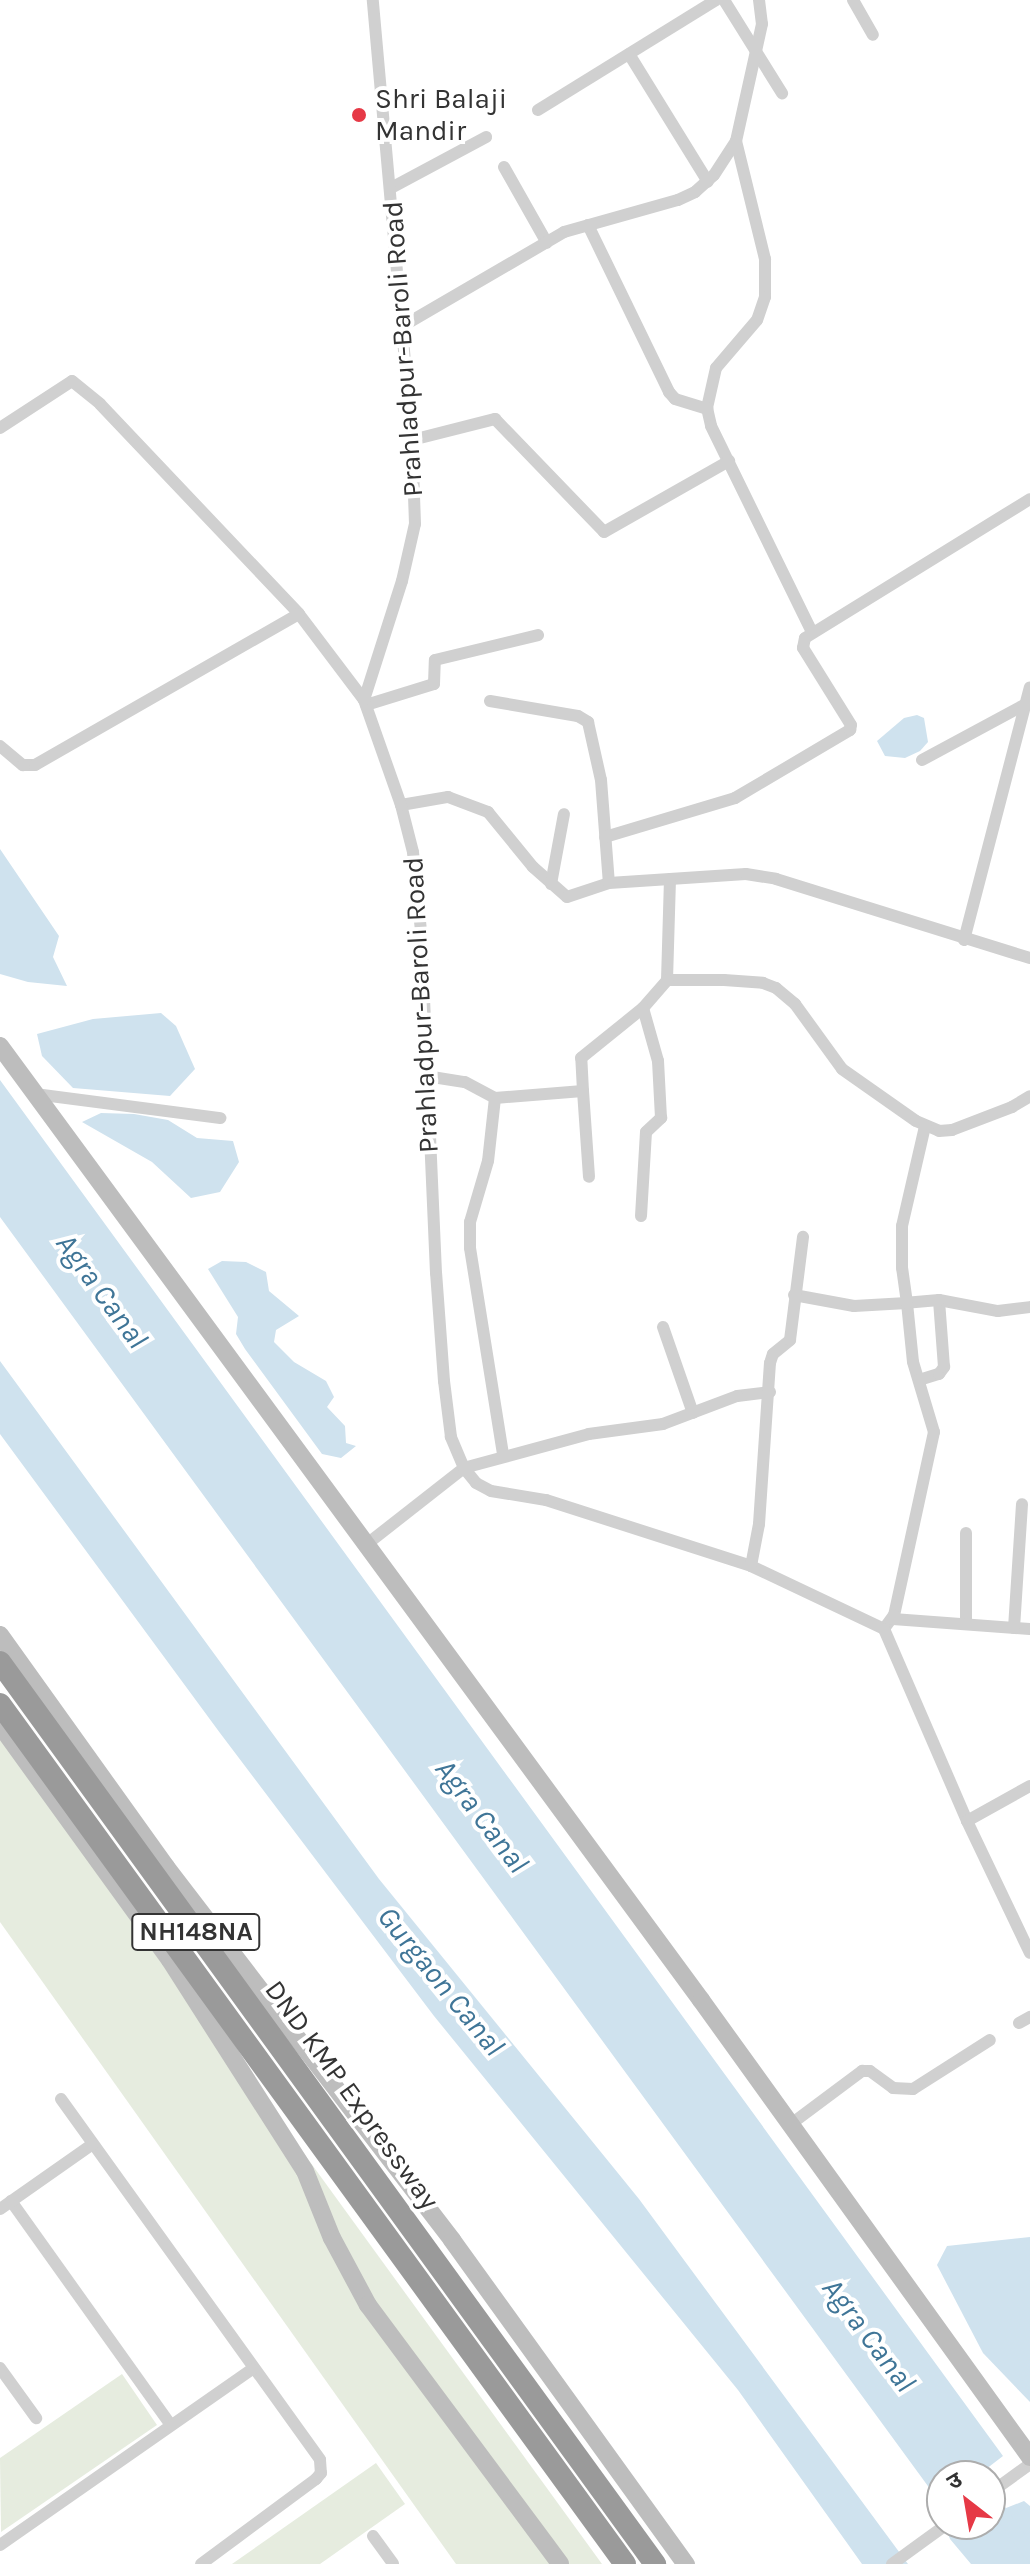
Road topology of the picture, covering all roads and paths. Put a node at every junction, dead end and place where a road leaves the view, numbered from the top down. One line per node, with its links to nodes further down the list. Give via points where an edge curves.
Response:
1 (373, 0): 15 (street, Prahladpur-Baroli Road)
2 (716, 0): 8 (street)
3 (724, 0): 7 (street)
4 (759, 0): 7 (street, via 762,24)
5 (853, 0): 6 (street)
6 (873, 35)
7 (756, 49): 9 (street); 12 (street)
8 (629, 54): 10 (street); 14 (street)
9 (782, 93)
10 (538, 110)
11 (486, 137): 15 (street)
12 (736, 141): 14 (street); 19 (street, via 765,259 765,297 757,320 716,368)
13 (504, 167): 17 (street)
14 (708, 182): 16 (street, via 678,200)
15 (391, 188): 18 (street, Prahladpur-Baroli Road)
16 (588, 225): 17 (street); 19 (street, via 669,392)
17 (547, 243): 18 (street)
18 (401, 327): 21 (street, Prahladpur-Baroli Road)
19 (707, 409): 22 (street)
20 (0, 428): 24 (street, via 72,381 100,404)
21 (412, 440): 22 (street, via 495,419 604,532); 29 (street, Prahladpur-Baroli Road, via 415,524)
22 (729, 461): 25 (street)
23 (1030, 499): 25 (street)
24 (299, 614): 29 (street); 31 (street, via 35,765 23,765)
25 (812, 632): 35 (street, via 803,648 850,730 735,798)
26 (538, 635): 29 (street, via 435,660 434,684)
27 (1030, 687): 30 (street)
28 (490, 701): 35 (street, via 588,722 601,780)
29 (365, 702): 33 (street, Prahladpur-Baroli Road)
30 (1026, 704): 32 (street); 39 (street)
31 (0, 746)
32 (922, 760)
33 (401, 805): 38 (street, via 440,797 476,805 498,821); 44 (street, Prahladpur-Baroli Road, via 413,852 421,931)
34 (564, 814): 38 (street)
35 (605, 837): 37 (street)
36 (670, 879): 37 (street); 39 (street, via 746,874 776,879); 41 (street)
37 (609, 883): 38 (street, via 569,897)
38 (551, 884)
39 (964, 940): 40 (street)
40 (1030, 958)
41 (667, 980): 42 (street); 50 (street, via 724,980 776,988 795,1004 842,1069)
42 (643, 1008): 45 (street, via 581,1058); 52 (street, via 658,1061 661,1118 646,1132)
43 (0, 1046): 46 (street)
44 (426, 1076): 48 (street, via 465,1082); 63 (street, Prahladpur-Baroli Road, via 444,1381 451,1437)
45 (583, 1091): 48 (street); 51 (street)
46 (35, 1094): 49 (street); 66 (street)
47 (1030, 1096): 50 (street, via 952,1130)
48 (495, 1098): 62 (street, via 488,1161 470,1222 470,1248)
49 (220, 1118)
50 (925, 1126): 56 (street, via 902,1226)
51 (589, 1177)
52 (641, 1216)
53 (803, 1237): 54 (street)
54 (794, 1295): 56 (street, via 854,1306); 60 (street, via 790,1340 771,1358)
55 (939, 1300): 56 (street); 57 (street, via 998,1311); 59 (street, via 943,1370)
56 (907, 1303): 59 (street, via 909,1345)
57 (1030, 1307)
58 (663, 1327): 61 (street)
59 (919, 1380): 68 (street, via 934,1432)
60 (770, 1392): 61 (street, via 737,1396); 67 (street)
61 (693, 1413): 62 (street, via 646,1428 589,1434)
62 (503, 1455): 63 (street)
63 (464, 1468): 66 (street); 67 (street, via 491,1491 546,1500)
64 (1022, 1504): 70 (street)
65 (966, 1533): 69 (street)
66 (367, 1544): 82 (street)
67 (751, 1566): 71 (street)
68 (893, 1619): 69 (street); 71 (street)
69 (966, 1624): 70 (street)
70 (1014, 1628): 72 (street)
71 (884, 1629): 78 (street)
72 (1030, 1629)
73 (0, 1635): 99 (street, via 184,1890 452,2240)
74 (0, 1662): 98 (highway, DND KMP Expressway / NH148NA)
75 (0, 1704): 97 (highway, DND KMP Expressway / NH148NA)
76 (0, 1725): 96 (street, via 170,1960 305,2171 332,2238 368,2305)
77 (1030, 1786): 78 (street)
78 (967, 1821): 79 (street)
79 (1028, 1945)
80 (990, 2040): 82 (street, via 913,2089 893,2088 862,2071)
81 (61, 2099): 83 (street)
82 (791, 2124): 89 (street)
83 (93, 2144): 84 (street); 86 (street)
84 (5, 2205): 88 (street)
85 (0, 2368): 87 (street)
86 (252, 2369): 88 (street); 94 (street, via 320,2460 321,2473)
87 (36, 2418)
88 (171, 2425): 93 (street)
89 (1029, 2463): 90 (street)
90 (1006, 2481)
91 (373, 2536): 95 (street)
92 (926, 2539): 100 (street)
93 (0, 2544)
94 (201, 2564)
95 (393, 2564)
96 (560, 2564)
97 (625, 2564)
98 (655, 2564)
99 (686, 2564)
100 (892, 2564)

